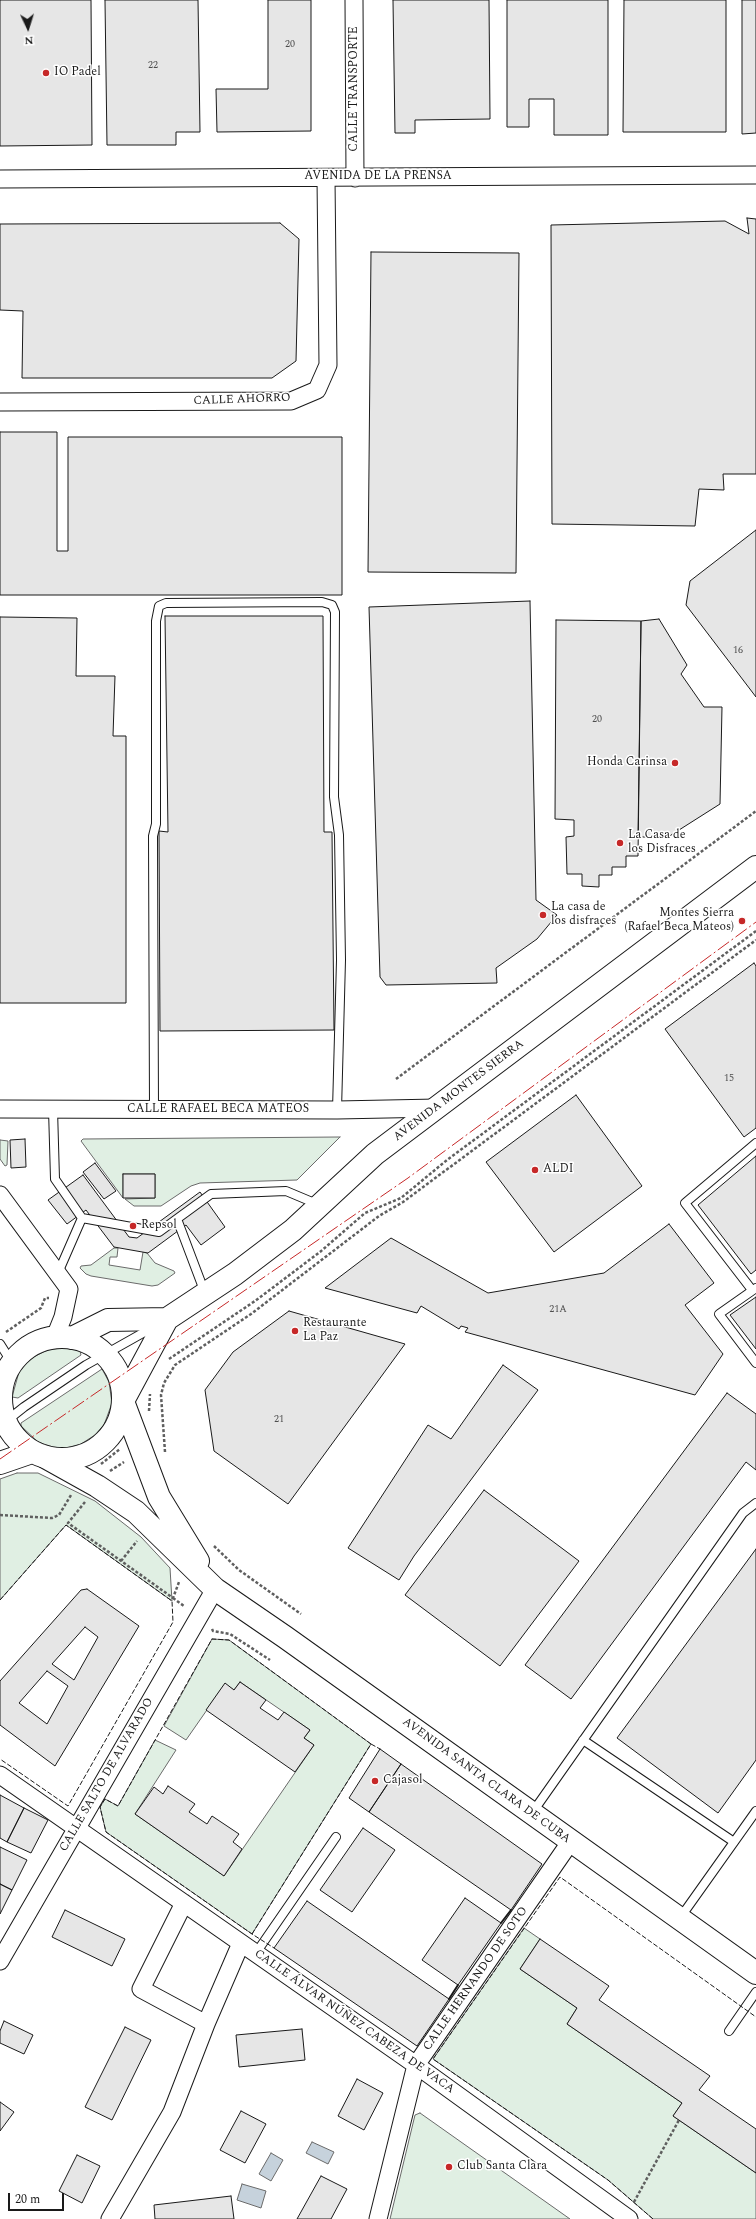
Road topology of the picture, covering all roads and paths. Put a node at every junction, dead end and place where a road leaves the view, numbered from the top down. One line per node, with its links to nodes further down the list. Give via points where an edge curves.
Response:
1 (354, 0): 4 (street, CALLE TRANSPORTE)
2 (756, 175): 4 (street, AVENIDA DE LA PRENSA)
3 (326, 178): 4 (street, AVENIDA DE LA PRENSA); 5 (street, AVENIDA DE LA PRENSA); 6 (street, CALLE AHORRO, via 328,365 317,390 291,401)
4 (355, 178)
5 (0, 179)
6 (0, 402)
7 (756, 811): 11 (path)
8 (756, 867): 12 (main road, AVENIDA MONTES SIERRA)
9 (756, 931): 31 (path, via 447,1160 401,1198 365,1213 320,1252 255,1301)
10 (756, 940): 40 (path, via 403,1202 378,1216 251,1314 175,1365 164,1383 161,1395)
11 (396, 1079)
12 (437, 1108): 16 (street, CALLE RAFAEL BECA MATEOS); 19 (main road, AVENIDA MONTES SIERRA, via 375,1154)
13 (0, 1109): 14 (street, CALLE RAFAEL BECA MATEOS)
14 (53, 1109): 15 (street, CALLE RAFAEL BECA MATEOS); 20 (lane, via 55,1179)
15 (154, 1110): 16 (street, CALLE RAFAEL BECA MATEOS); 16 (lane, via 153,836 156,809 156,621 159,606 322,602 332,605 335,612 334,797 338,835 341,960)
16 (337, 1110)
17 (756, 1143): 23 (lane, via 685,1203)
18 (0, 1195): 22 (street)
19 (321, 1206): 21 (lane, via 286,1191 211,1194); 24 (main road, AVENIDA MONTES SIERRA, via 294,1230)
20 (82, 1218): 21 (lane, via 159,1232); 22 (lane)
21 (177, 1219): 24 (lane)
22 (58, 1273): 28 (street, via 69,1289 63,1317)
23 (754, 1289): 32 (lane, via 719,1314)
24 (205, 1295): 26 (main road, AVENIDA MONTES SIERRA)
25 (53, 1297): 27 (path, via 45,1298 41,1308)
26 (167, 1319): 28 (main road, via 108,1320); 30 (lane, AVENIDA MONTES SIERRA); 35 (main road, AVENIDA MONTES SIERRA)
27 (3, 1335)
28 (63, 1337): 30 (main road, via 84,1341); 33 (main road, via 31,1345)
29 (0, 1344): 33 (lane)
30 (106, 1354): 35 (main road, via 116,1367 122,1382); 37 (lane, AVENIDA MONTES SIERRA, via 56,1385)
31 (168, 1360)
32 (756, 1363)
33 (6, 1369): 37 (main road, via 1,1405)
34 (151, 1390): 36 (path)
35 (124, 1402): 38 (main road, AVENIDA SANTA CLARA DE CUBA); 39 (main road, AVENIDA MONTES SIERRA, via 113,1433 90,1453 60,1460)
36 (150, 1417)
37 (3, 1424): 39 (main road, AVENIDA SANTA CLARA DE CUBA, via 21,1444)
38 (139, 1442): 43 (path, via 125,1445 107,1461 89,1471); 51 (main road, AVENIDA SANTA CLARA DE CUBA, via 159,1497)
39 (38, 1454): 42 (main road); 43 (main road, AVENIDA SANTA CLARA DE CUBA)
40 (167, 1459)
41 (128, 1461): 43 (path)
42 (0, 1463)
43 (94, 1477): 45 (path, via 59,1515 52,1518); 51 (main road, AVENIDA SANTA CLARA DE CUBA, via 136,1512)
44 (756, 1503): 56 (lane, via 743,1513)
45 (0, 1515)
46 (68, 1523): 49 (path)
47 (138, 1539): 49 (path)
48 (211, 1542): 53 (path, via 239,1570)
49 (121, 1561): 52 (path)
50 (177, 1576): 52 (path, via 180,1580)
51 (215, 1590): 54 (street, CALLE SALTO DE ALVARADO); 59 (main road, AVENIDA SANTA CLARA DE CUBA, via 285,1637)
52 (173, 1598): 54 (path)
53 (301, 1614)
54 (199, 1616): 55 (path, via 209,1622 213,1631 230,1634); 60 (street, CALLE SALTO DE ALVARADO)
55 (270, 1660)
56 (584, 1740): 59 (lane); 63 (lane)
57 (0, 1775): 60 (street, CALLE ÁLVAR NÚÑEZ CABEZA DE VACA)
58 (756, 1811): 63 (lane)
59 (532, 1814): 62 (main road, AVENIDA SANTA CLARA DE CUBA)
60 (76, 1828): 64 (street, CALLE ÁLVAR NÚÑEZ CABEZA DE VACA); 68 (street, CALLE SALTO DE ALVARADO)
61 (336, 1837): 67 (lane)
62 (571, 1841): 65 (main road, AVENIDA SANTA CLARA DE CUBA); 73 (street, CALLE HERNANDO DE SOTO)
63 (734, 1842): 65 (lane)
64 (184, 1903): 66 (street, CALLE ÁLVAR NÚÑEZ CABEZA DE VACA); 71 (street, via 141,1990)
65 (680, 1919): 69 (main road, AVENIDA SANTA CLARA DE CUBA)
66 (241, 1943): 67 (street, CALLE ÁLVAR NÚÑEZ CABEZA DE VACA); 71 (street)
67 (256, 1953): 73 (street, CALLE ÁLVAR NÚÑEZ CABEZA DE VACA)
68 (0, 1961)
69 (756, 1973)
70 (756, 1992): 72 (lane)
71 (206, 2024): 76 (street, via 172,2112)
72 (729, 2031)
73 (416, 2065): 75 (street, CALLE ÁLVAR NÚÑEZ CABEZA DE VACA); 77 (street, CALLE HERNANDO DE SOTO)
74 (679, 2120): 75 (path)
75 (626, 2214)
76 (110, 2219)
77 (378, 2219)

